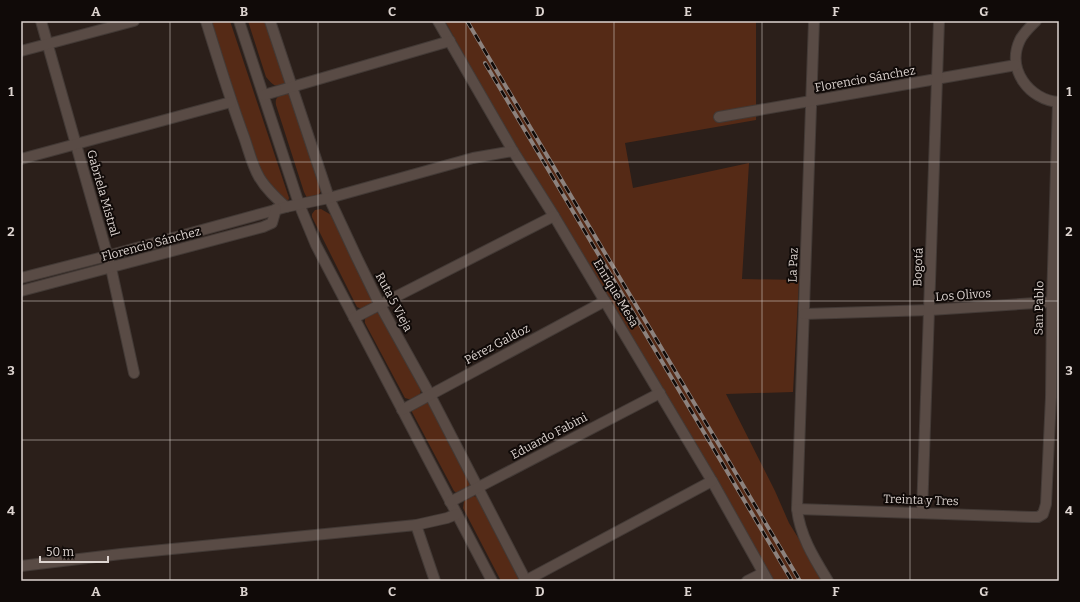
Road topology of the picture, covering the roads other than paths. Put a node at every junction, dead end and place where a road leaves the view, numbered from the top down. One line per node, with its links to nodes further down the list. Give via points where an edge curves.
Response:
1 (41, 21): 11 (street, Gabriela Mistral)
2 (134, 21): 11 (street)
3 (206, 21): 17 (street)
4 (239, 21): 16 (street)
5 (270, 21): 15 (street, Ruta 5 Vieja)
6 (438, 21): 10 (street, Enrique Mesa)
7 (814, 21): 18 (street, La Paz)
8 (939, 21): 14 (street, Bogotá)
9 (1036, 21): 13 (street, via 1020,40 1016,52)
10 (450, 41): 15 (street); 22 (street, Enrique Mesa)
11 (48, 44): 12 (street); 21 (street, Gabriela Mistral)
12 (21, 51)
13 (1016, 66): 14 (street, Florencio Sánchez); 19 (street, via 1021,80 1030,91 1043,99)
14 (937, 79): 18 (street, Florencio Sánchez); 35 (street, Bogotá)
15 (292, 87): 16 (street); 24 (street, Ruta 5 Vieja)
16 (264, 95): 25 (street)
17 (231, 102): 21 (street); 26 (street, via 253,164)
18 (812, 102): 20 (street, Florencio Sánchez); 36 (street, La Paz)
19 (1058, 102): 33 (street, San Pablo)
20 (718, 117)
21 (76, 144): 23 (street); 28 (street, Gabriela Mistral)
22 (513, 151): 24 (street, Florencio Sánchez, via 473,158); 27 (street, Enrique Mesa)
23 (21, 159)
24 (329, 198): 25 (street, Florencio Sánchez); 34 (street, Ruta 5 Vieja)
25 (299, 204): 26 (street, Florencio Sánchez); 37 (street, via 316,245)
26 (281, 208): 28 (street, Florencio Sánchez); 29 (street, Florencio Sánchez, via 272,223 263,227)
27 (554, 216): 32 (street, Enrique Mesa); 34 (street)
28 (107, 256): 29 (street, Gabriela Mistral); 30 (street, Florencio Sánchez)
29 (111, 268): 31 (street, Florencio Sánchez); 38 (street, Gabriela Mistral)
30 (21, 278)
31 (21, 291)
32 (605, 301): 39 (street, Enrique Mesa); 40 (street, Pérez Galdoz)
33 (1052, 302): 35 (street, Los Olivos); 41 (street, San Pablo)
34 (380, 305): 37 (street); 40 (street, Ruta 5 Vieja)
35 (930, 310): 36 (street, Los Olivos); 47 (street, Bogotá)
36 (804, 314): 46 (street, La Paz)
37 (354, 318): 42 (street)
38 (134, 373)
39 (660, 393): 43 (street, Enrique Mesa); 44 (street, Eduardo Fabini)
40 (430, 395): 42 (street, Pérez Galdoz); 44 (street, Ruta 5 Vieja)
41 (1055, 396): 49 (street, San Pablo)
42 (402, 410): 45 (street)
43 (712, 481): 52 (street, Enrique Mesa); 55 (street)
44 (478, 489): 45 (street, Eduardo Fabini); 55 (street, Ruta 5 Vieja)
45 (450, 502): 48 (street)
46 (798, 509): 47 (street, Treinta y Tres); 57 (street, La Paz, via 798,520 806,541)
47 (922, 513): 49 (street, Treinta y Tres, via 1032,517)
48 (456, 514): 50 (street); 54 (street)
49 (1043, 514)
50 (416, 525): 51 (street); 53 (street)
51 (21, 566)
52 (765, 577): 56 (street)
53 (434, 581)
54 (492, 581)
55 (526, 581)
56 (747, 581)
57 (828, 581)

